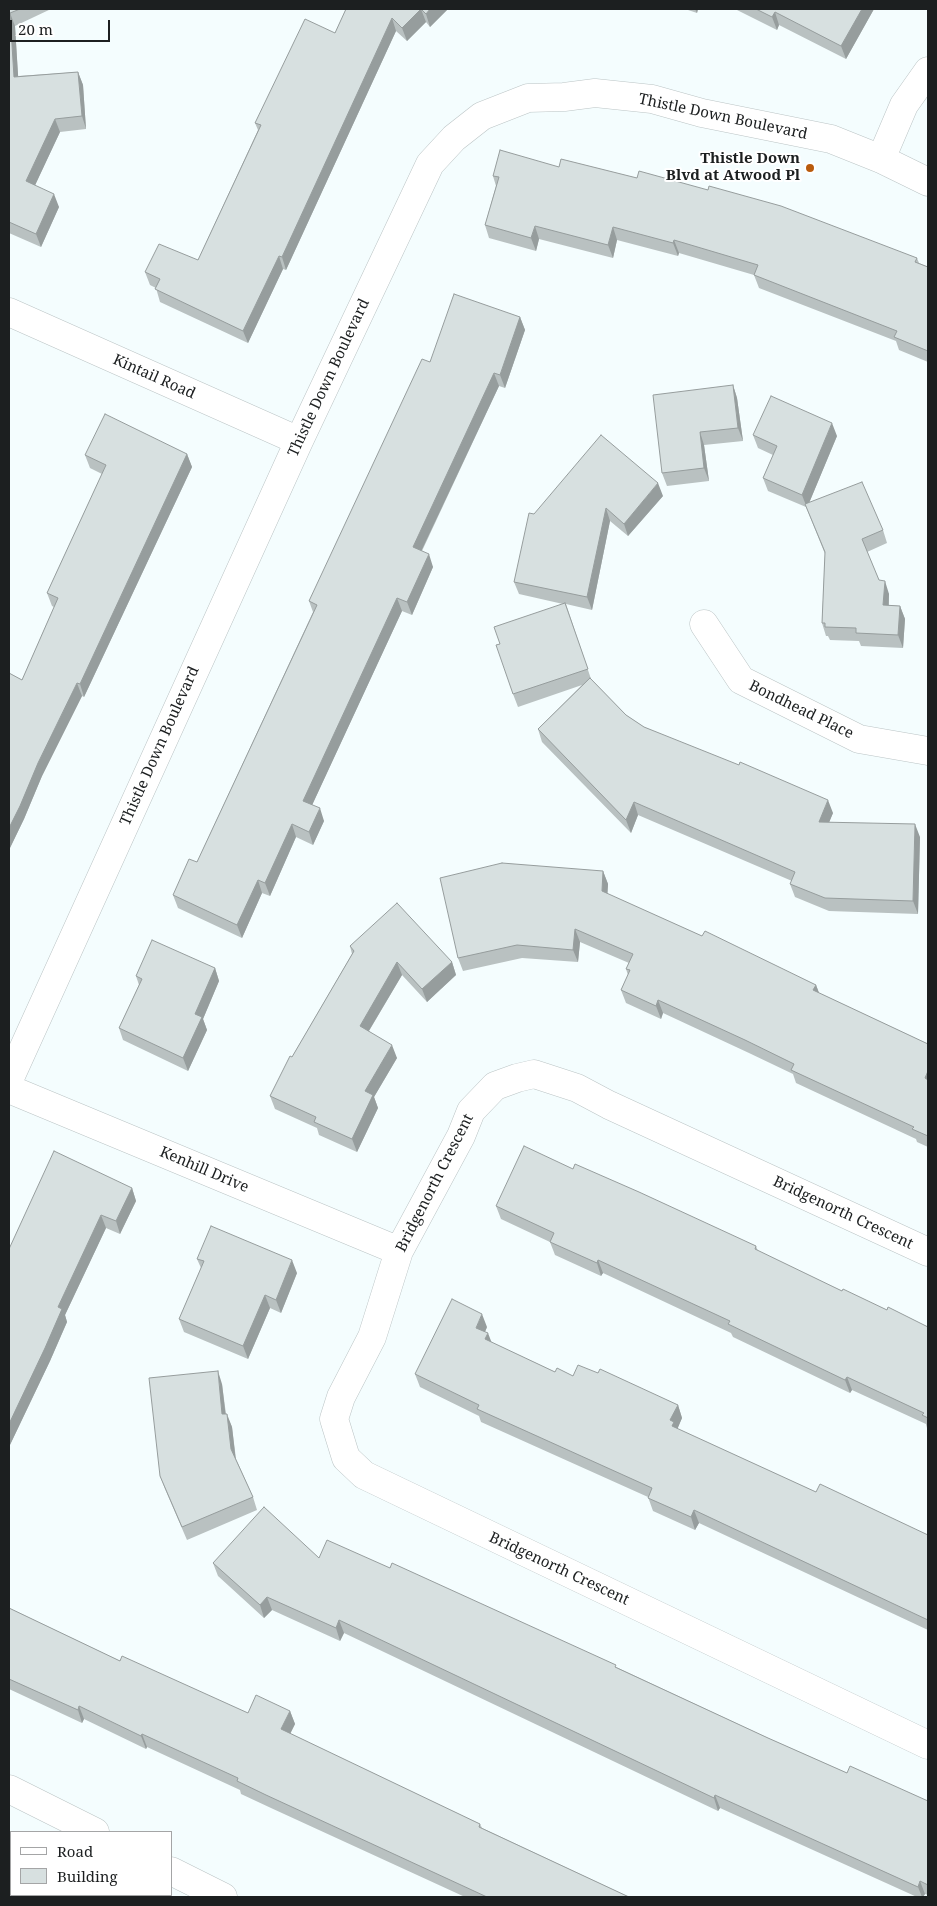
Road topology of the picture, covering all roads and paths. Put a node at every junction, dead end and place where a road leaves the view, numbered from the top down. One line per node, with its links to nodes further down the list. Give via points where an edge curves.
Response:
1 (928, 71): 2 (street, via 904,105)
2 (881, 159): 3 (street, Thistle Down Boulevard); 5 (street, Thistle Down Boulevard, via 831,139 702,113 652,99 596,93 528,98 482,116 454,138 430,164)
3 (928, 182)
4 (9, 312): 5 (street, Kintail Road)
5 (299, 441): 8 (street, Thistle Down Boulevard)
6 (704, 624): 7 (street, Bondhead Place, via 740,680 859,738)
7 (928, 751)
8 (9, 1080)
9 (9, 1089): 10 (street, Kenhill Drive)
10 (399, 1251): 11 (street, Bridgenorth Crescent, via 461,1136 471,1111 496,1086 534,1074 577,1088); 12 (street, Bridgenorth Crescent, via 372,1336 341,1397 334,1419 346,1458 364,1475)
11 (928, 1252)
12 (928, 1745)
13 (9, 1788): 14 (street)
14 (93, 1831)
15 (172, 1872): 16 (street)
16 (223, 1897)

